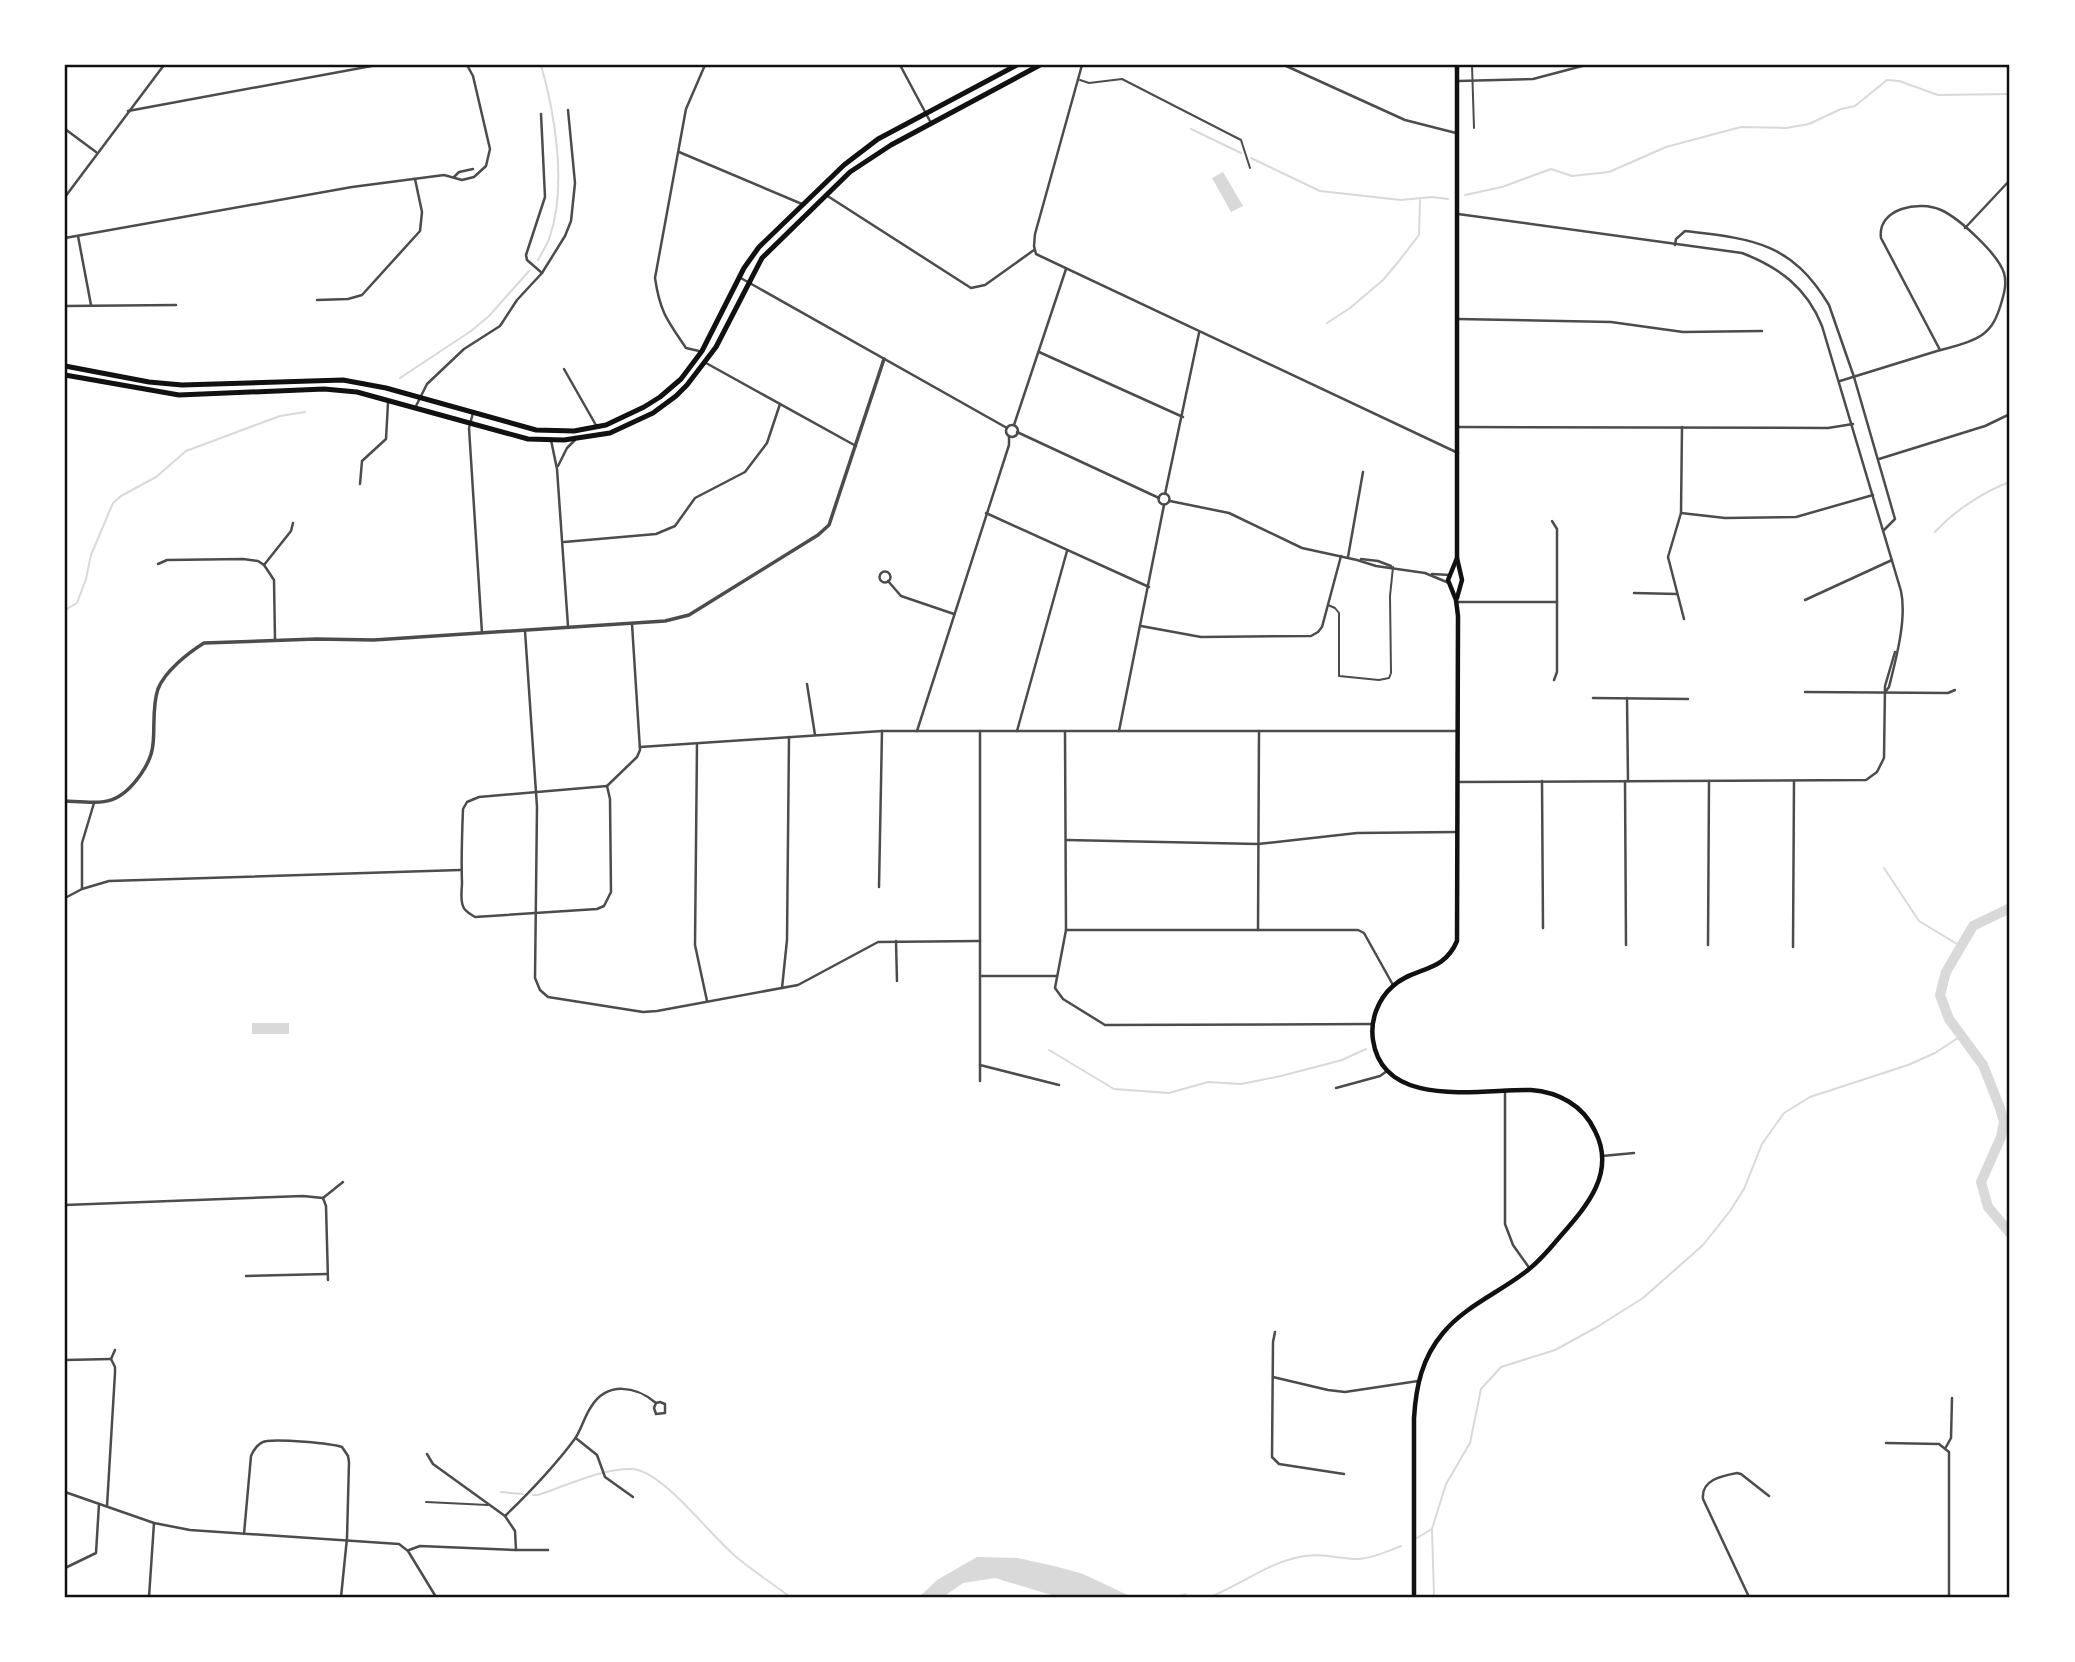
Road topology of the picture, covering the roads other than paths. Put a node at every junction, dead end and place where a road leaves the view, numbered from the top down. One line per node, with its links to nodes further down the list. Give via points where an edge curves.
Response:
1 (164, 65): 18 (street)
2 (377, 65): 18 (street)
3 (467, 65): 29 (street, via 490,149 486,166 474,177)
4 (705, 65): 26 (street, via 687,104)
5 (900, 65): 20 (street)
6 (1017, 65): 20 (highway)
7 (1040, 65): 21 (highway)
8 (1082, 65): 14 (street)
9 (1284, 65): 24 (street, via 1405,120)
10 (1457, 65): 16 (main road)
11 (1472, 65): 15 (lane)
12 (1586, 65): 13 (street)
13 (1574, 66): 15 (street, via 1533,79)
14 (1077, 80): 27 (lane, via 1122,79 1241,141); 40 (street)
15 (1473, 80): 16 (street); 22 (lane)
16 (1458, 81): 24 (main road)
17 (568, 110): 42 (street, via 575,183 571,221)
18 (128, 111): 25 (street)
19 (541, 114): 42 (street, via 545,197 526,255)
20 (926, 114): 21 (street); 34 (highway, via 870,145)
21 (931, 123): 32 (highway, via 874,155)
22 (1474, 128)
23 (65, 129): 25 (street)
24 (1458, 134): 35 (main road)
25 (97, 152): 33 (street)
26 (678, 152): 34 (street); 53 (street, via 654,278 662,311 686,348)
27 (1250, 168)
28 (473, 169): 29 (street)
29 (454, 177): 30 (street)
30 (415, 179): 37 (street); 45 (street, via 422,212 420,231 362,295)
31 (2010, 180): 36 (street)
32 (826, 195): 40 (street, via 971,288 985,285); 44 (highway, via 766,253)
33 (65, 197)
34 (802, 204): 43 (highway, via 759,247)
35 (1458, 214): 39 (street); 49 (main road)
36 (1965, 228): 52 (street, via 2001,266 2005,291 1988,330 1978,338); 52 (street, via 1940,209 1918,205 1889,216 1880,232)
37 (78, 236): 38 (street); 47 (street)
38 (65, 238)
39 (1675, 245): 60 (street, via 1685,231 1745,239 1787,255 1829,305); 61 (street, via 1742,253 1778,269 1817,313)
40 (1034, 250): 41 (street)
41 (1066, 270): 51 (street); 54 (street)
42 (541, 274): 62 (street, via 500,326 464,349)
43 (739, 277): 44 (street); 53 (highway)
44 (748, 283): 55 (street); 56 (highway)
45 (317, 300)
46 (65, 306): 47 (street)
47 (91, 306): 48 (street)
48 (176, 306)
49 (1457, 319): 50 (street, via 1611,322 1683,332); 73 (main road)
50 (1762, 331)
51 (1199, 332): 68 (street); 81 (street)
52 (1940, 350): 60 (street)
53 (702, 351): 72 (highway, via 660,397)
54 (1039, 351): 68 (street); 71 (street)
55 (884, 359): 75 (street); 80 (street)
56 (706, 363): 64 (street); 78 (highway, via 653,413 610,433)
57 (65, 366): 62 (highway, via 182,386 342,380)
58 (564, 369): 72 (street)
59 (65, 375): 63 (highway, via 179,395 324,389)
60 (1854, 377): 61 (street); 82 (street)
61 (1840, 381): 70 (street)
62 (418, 397): 65 (street); 66 (highway)
63 (388, 399): 65 (highway); 85 (street, via 388,435 362,461)
64 (780, 404): 80 (street); 96 (street, via 767,443 745,471 695,498 675,526 656,534)
65 (415, 407): 69 (highway)
66 (473, 414): 69 (street); 72 (highway, via 536,430)
67 (2010, 414): 82 (street)
68 (1182, 417): 86 (street)
69 (469, 423): 79 (highway); 124 (street)
70 (1853, 424): 74 (street, via 1828,428); 87 (street)
71 (1014, 425): 75 (street); 76 (street)
72 (597, 427)
73 (1458, 427): 74 (street); 81 (main road)
74 (1682, 427): 92 (street)
75 (1007, 428): 77 (street)
76 (1017, 432): 77 (street); 88 (street)
77 (1009, 436): 91 (street)
78 (575, 439): 79 (highway); 83 (street)
79 (551, 440): 83 (street)
80 (856, 446): 120 (street, via 831,521 818,535 689,615)
81 (1458, 453): 100 (main road)
82 (1879, 459): 95 (street, via 1895,519)
83 (557, 469): 96 (street)
84 (1363, 472): 99 (street)
85 (360, 484)
86 (1166, 494): 88 (street); 89 (street)
87 (1873, 495): 92 (street, via 1796,517 1726,519); 95 (street)
88 (1159, 498): 90 (street)
89 (1170, 501): 90 (street); 98 (street, via 1229,513 1302,548)
90 (1164, 505): 111 (street)
91 (986, 513): 97 (street); 118 (street)
92 (1681, 513): 113 (street, via 1668,557)
93 (1552, 521): 116 (street, via 1557,529)
94 (293, 523): 103 (street)
95 (1884, 530): 101 (street)
96 (564, 542): 121 (street)
97 (1067, 551): 111 (street); 141 (street)
98 (1340, 556): 99 (street); 117 (street)
99 (1348, 558): 104 (street)
100 (1457, 558): 106 (main road); 107 (main road)
101 (1892, 560): 114 (street); 130 (street, via 1903,602)
102 (158, 564): 103 (street, via 243,559)
103 (264, 565): 125 (street, via 274,580)
104 (1393, 567): 105 (street); 117 (lane, via 1389,678 1339,676 1339,613)
105 (1429, 574): 106 (street); 109 (street)
106 (1451, 574): 107 (main road); 109 (main road)
107 (1461, 577): 110 (main road)
108 (888, 582): 118 (street, via 901,596)
109 (1450, 584): 110 (main road); 115 (main road)
110 (1460, 584): 115 (main road)
111 (1149, 587): 122 (street)
112 (1634, 593): 113 (street)
113 (1677, 594): 119 (street)
114 (1805, 600)
115 (1457, 601): 116 (street); 138 (main road)
116 (1557, 602): 126 (street)
117 (1328, 606): 122 (street, via 1322,627 1311,636 1201,637)
118 (954, 614): 140 (street)
119 (1684, 619)
120 (632, 624): 121 (street); 145 (street)
121 (568, 626): 123 (street)
122 (1141, 626): 136 (street)
123 (525, 631): 124 (street); 152 (street)
124 (482, 633): 125 (street)
125 (275, 641): 154 (street, via 210,642 192,651 158,690 152,753 146,766 125,794)
126 (1554, 680)
127 (807, 684): 142 (street)
128 (1955, 690): 130 (street)
129 (1805, 692): 130 (street)
130 (1886, 692): 149 (street, via 1884,758 1877,772 1861,781)
131 (1593, 698): 132 (street)
132 (1627, 698): 133 (street); 147 (street)
133 (1688, 699)
134 (980, 731): 140 (street); 141 (street); 167 (street)
135 (1065, 731): 136 (street); 141 (street); 156 (street)
136 (1119, 731): 137 (street)
137 (1259, 731): 138 (street); 157 (street)
138 (1458, 731): 150 (main road)
139 (882, 732): 140 (street); 142 (street); 159 (street)
140 (917, 732)
141 (1017, 732)
142 (816, 735): 143 (street)
143 (789, 737): 144 (street); 175 (street, via 787,940)
144 (697, 743): 145 (street); 176 (street, via 695,945)
145 (640, 747): 151 (street, via 637,757)
146 (1542, 781): 147 (street); 150 (street); 163 (street)
147 (1626, 781): 148 (street); 169 (street)
148 (1709, 781): 149 (street); 168 (street)
149 (1794, 781): 170 (street)
150 (1458, 782): 155 (main road)
151 (607, 786): 152 (street); 162 (street, via 608,901 597,909)
152 (534, 793): 158 (street, via 467,802); 162 (street)
153 (65, 801): 154 (street)
154 (94, 803): 160 (street, via 82,843)
155 (1458, 832): 157 (street, via 1357,833); 174 (main road, via 1457,942 1437,965)
156 (1066, 840): 157 (street); 164 (street)
157 (1258, 844): 165 (street)
158 (460, 870): 160 (street, via 108,881); 162 (street, via 462,905 467,913)
159 (879, 887)
160 (82, 889): 161 (street)
161 (65, 898)
162 (537, 912): 176 (street, via 535,978 548,997 643,1012)
163 (1543, 928)
164 (1066, 930): 165 (street); 172 (street)
165 (1258, 930): 174 (street, via 1361,931)
166 (896, 941): 167 (street); 173 (street); 175 (street, via 878,942 798,985)
167 (980, 941): 171 (street)
168 (1707, 944)
169 (1626, 945)
170 (1793, 947)
171 (980, 976): 172 (street); 178 (street)
172 (1057, 976): 177 (street, via 1059,996 1105,1025)
173 (897, 981)
174 (1393, 985): 177 (main road, via 1379,1003)
175 (782, 988): 176 (street)
176 (707, 1002)
177 (1373, 1024): 179 (main road, via 1375,1048)
178 (980, 1065): 180 (street); 181 (street)
179 (1387, 1071): 182 (street); 183 (main road, via 1420,1089)
180 (980, 1080)
181 (1059, 1085)
182 (1336, 1088)
183 (1505, 1090): 185 (main road, via 1548,1092 1571,1102 1594,1128); 189 (street, via 1505,1224)
184 (1634, 1153): 185 (street)
185 (1602, 1156): 189 (main road, via 1593,1196)
186 (343, 1182): 187 (street)
187 (323, 1198): 188 (street); 190 (street)
188 (65, 1205)
189 (1530, 1269): 198 (main road, via 1446,1329)
190 (327, 1274): 191 (street); 192 (street)
191 (246, 1276)
192 (328, 1280)
193 (1275, 1332): 197 (street)
194 (116, 1350): 195 (street)
195 (111, 1359): 196 (street); 212 (street, via 115,1367)
196 (65, 1360)
197 (1273, 1377): 198 (street, via 1345,1392); 205 (street, via 1272,1457 1283,1465)
198 (1418, 1381): 224 (main road)
199 (1952, 1398): 203 (street, via 1951,1438)
200 (656, 1403): 201 (street, via 636,1390 612,1390 595,1401)
201 (576, 1438): 208 (street, via 597,1455 611,1482); 213 (street)
202 (1886, 1443): 203 (street)
203 (1945, 1447): 226 (street, via 1950,1458)
204 (426, 1454): 211 (street)
205 (1344, 1474)
206 (65, 1492): 210 (street)
207 (1769, 1496): 225 (street, via 1737,1473 1708,1482 1703,1489 1703,1499)
208 (633, 1497)
209 (426, 1502): 211 (lane)
210 (99, 1504): 212 (street); 220 (street, via 96,1553)
211 (489, 1505): 213 (street)
212 (107, 1506): 214 (street)
213 (505, 1516): 218 (street, via 515,1531)
214 (154, 1523): 215 (street); 221 (street)
215 (244, 1534): 216 (street); 216 (street, via 251,1456 256,1447 267,1441 327,1444 342,1447 348,1456)
216 (347, 1541): 217 (street, via 399,1544); 222 (street)
217 (408, 1550): 218 (street, via 420,1546); 223 (street)
218 (516, 1550): 219 (street)
219 (548, 1550)
220 (65, 1568)
221 (149, 1597)
222 (341, 1597)
223 (436, 1597)
224 (1414, 1597)
225 (1749, 1597)
226 (1949, 1597)

